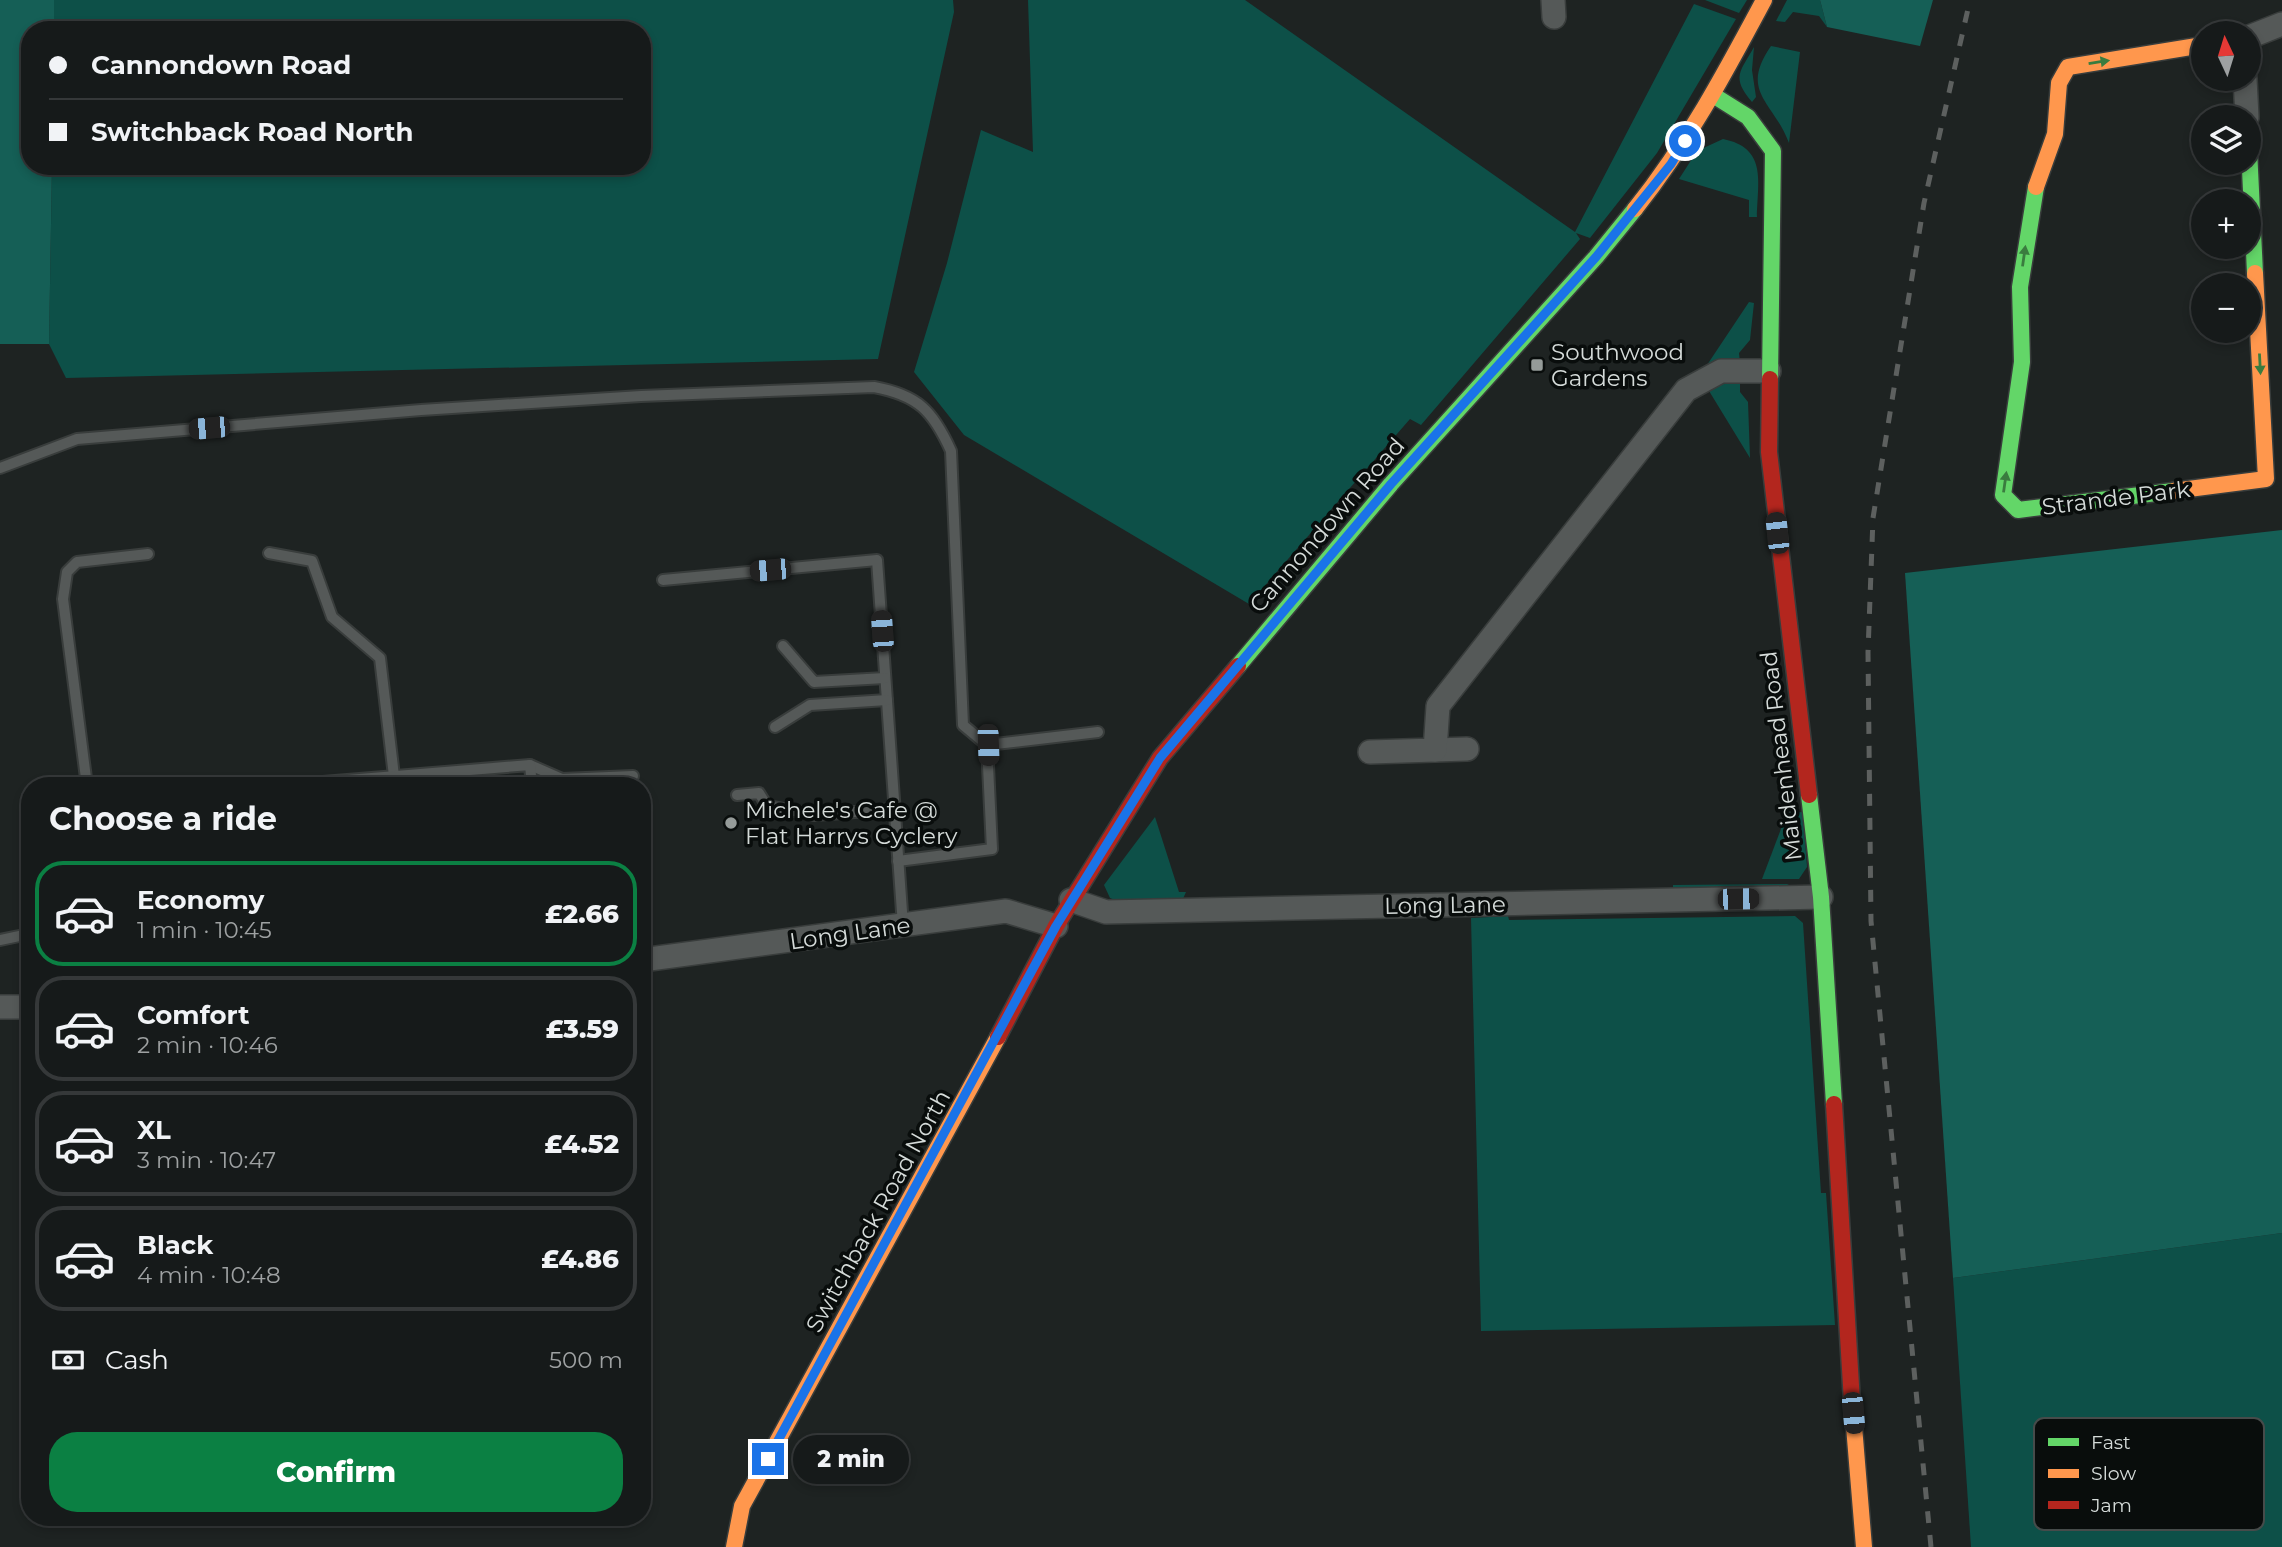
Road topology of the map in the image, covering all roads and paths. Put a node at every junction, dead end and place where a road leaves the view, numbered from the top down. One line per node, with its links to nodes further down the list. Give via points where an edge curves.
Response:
1 (1763, 0): 5 (street)
2 (2282, 24): 3 (street)
3 (2261, 32)
4 (2191, 48): 6 (street, Strande Park, one-way to 4, via 2266,479 2018,510 2003,495 2022,362 2020,287 2033,196 2055,134 2059,83 2068,67)
5 (1713, 95): 7 (street, Maidenhead Road, via 1748,117 1773,151); 33 (street, Cannondown Road, via 1671,164 1596,257 1391,484 1160,758)
6 (2250, 175)
7 (1769, 371): 19 (street, via 1721,371 1686,390 1438,706); 32 (street, Maidenhead Road, via 1769,452 1777,533)
8 (0, 468): 17 (lane, via 77,439 104,436 641,396 874,387 901,392 939,425 951,451 963,725)
9 (269, 553): 22 (lane, via 313,561 332,617 380,658)
10 (148, 554): 24 (lane, via 77,562 67,572 63,599)
11 (663, 580): 13 (lane, via 877,560)
12 (783, 646): 13 (lane, via 814,682)
13 (885, 678): 14 (lane)
14 (887, 700): 15 (lane, via 810,705); 30 (lane)
15 (775, 727)
16 (1098, 732): 17 (lane)
17 (988, 745): 31 (lane, via 992,849)
18 (1467, 749): 19 (street)
19 (1435, 750): 20 (street)
20 (1370, 752)
21 (530, 765): 22 (lane); 26 (lane); 27 (lane)
22 (394, 776): 25 (lane)
23 (633, 776): 28 (lane)
24 (85, 777)
25 (382, 777)
26 (531, 777)
27 (557, 777)
28 (609, 777)
29 (737, 795): 30 (lane, via 759,793 767,806 816,815)
30 (895, 809): 31 (lane)
31 (898, 861): 34 (lane)
32 (1821, 897): 33 (street, Long Lane, via 1106,912); 42 (street, Maidenhead Road)
33 (1071, 900): 35 (street, Switchback Road North)
34 (903, 926): 35 (street, Long Lane, via 1006,911); 38 (street, Long Lane)
35 (1056, 926): 41 (street, Switchback Road North, via 742,1506)
36 (21, 936): 37 (lane)
37 (0, 940)
38 (651, 959)
39 (0, 1007): 40 (street)
40 (21, 1007)
41 (734, 1547)
42 (1864, 1547)

